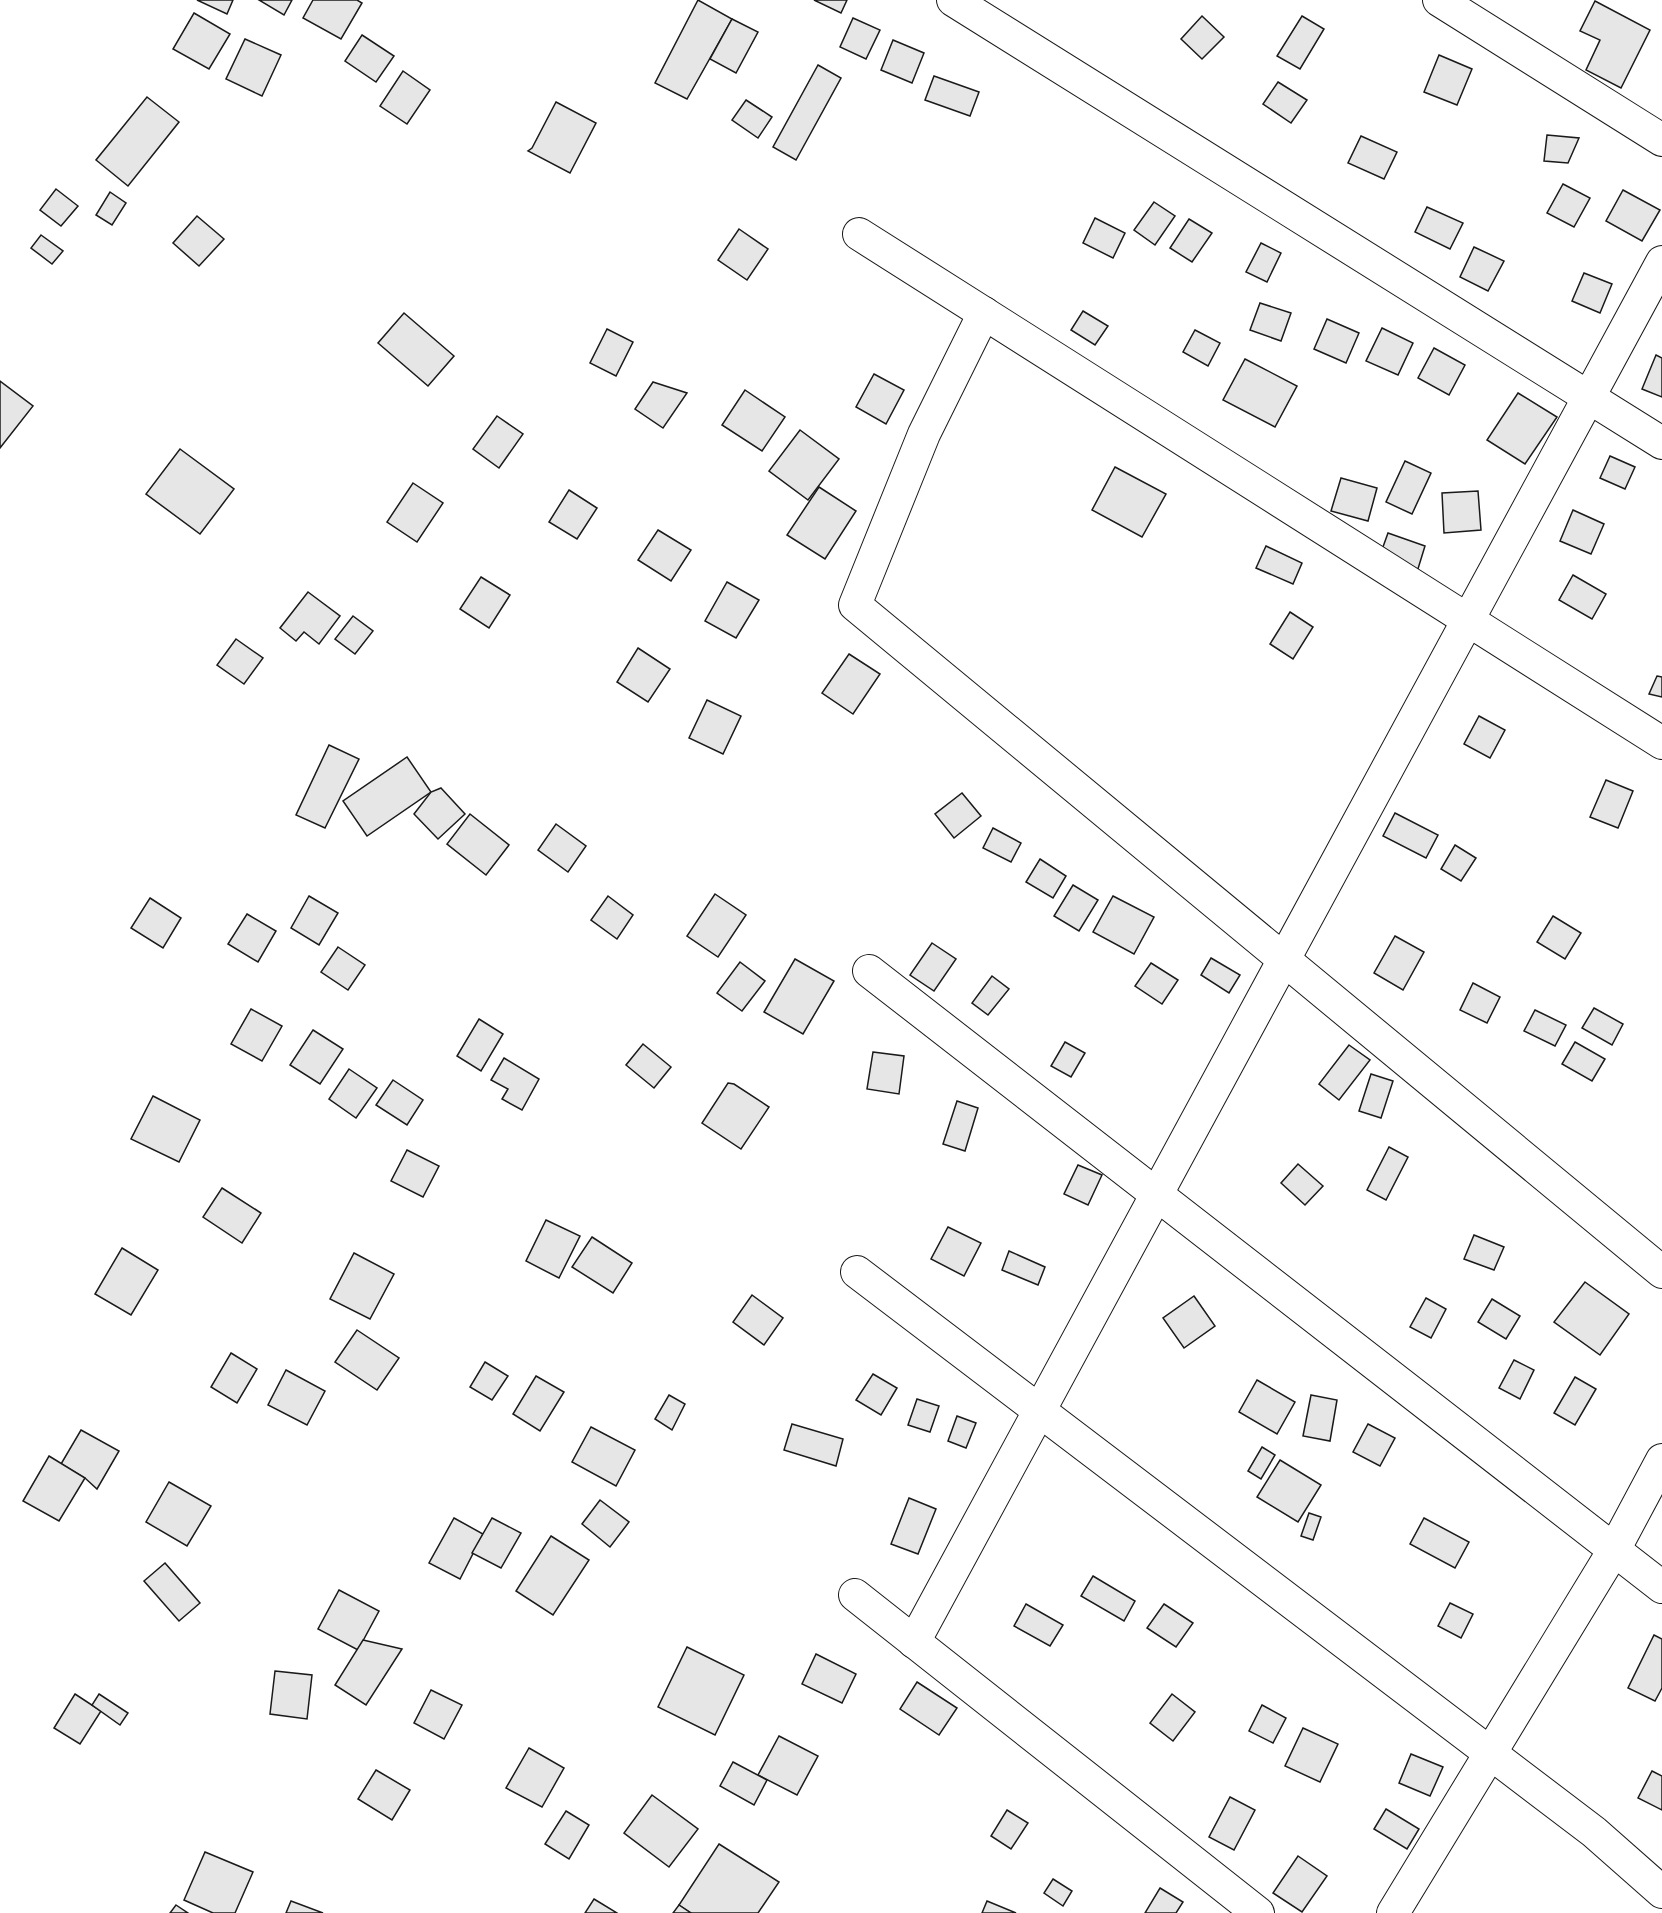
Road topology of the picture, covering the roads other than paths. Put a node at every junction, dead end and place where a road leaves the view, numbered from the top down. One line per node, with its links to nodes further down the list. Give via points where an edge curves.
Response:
1 (953, 0): 7 (street)
2 (1439, 0): 3 (street)
3 (1662, 140)
4 (859, 234): 6 (street)
5 (1662, 262): 7 (street)
6 (984, 313): 9 (street); 11 (street, via 924,434 855,605)
7 (1589, 397): 8 (street); 9 (street)
8 (1662, 443)
9 (1469, 621): 10 (street); 11 (street)
10 (1662, 743)
11 (1285, 962): 13 (street); 15 (street)
12 (869, 971): 13 (street)
13 (1156, 1194): 16 (street); 18 (street)
14 (857, 1272): 16 (street)
15 (1662, 1272)
16 (1039, 1411): 21 (street); 22 (street)
17 (1662, 1460): 18 (street)
18 (1614, 1550): 19 (street); 22 (street)
19 (1662, 1587)
20 (855, 1595): 21 (street)
21 (914, 1642): 24 (street)
22 (1490, 1754): 23 (street, via 1594,1832); 25 (street)
23 (1662, 1892)
24 (1258, 1913)
25 (1393, 1913)

